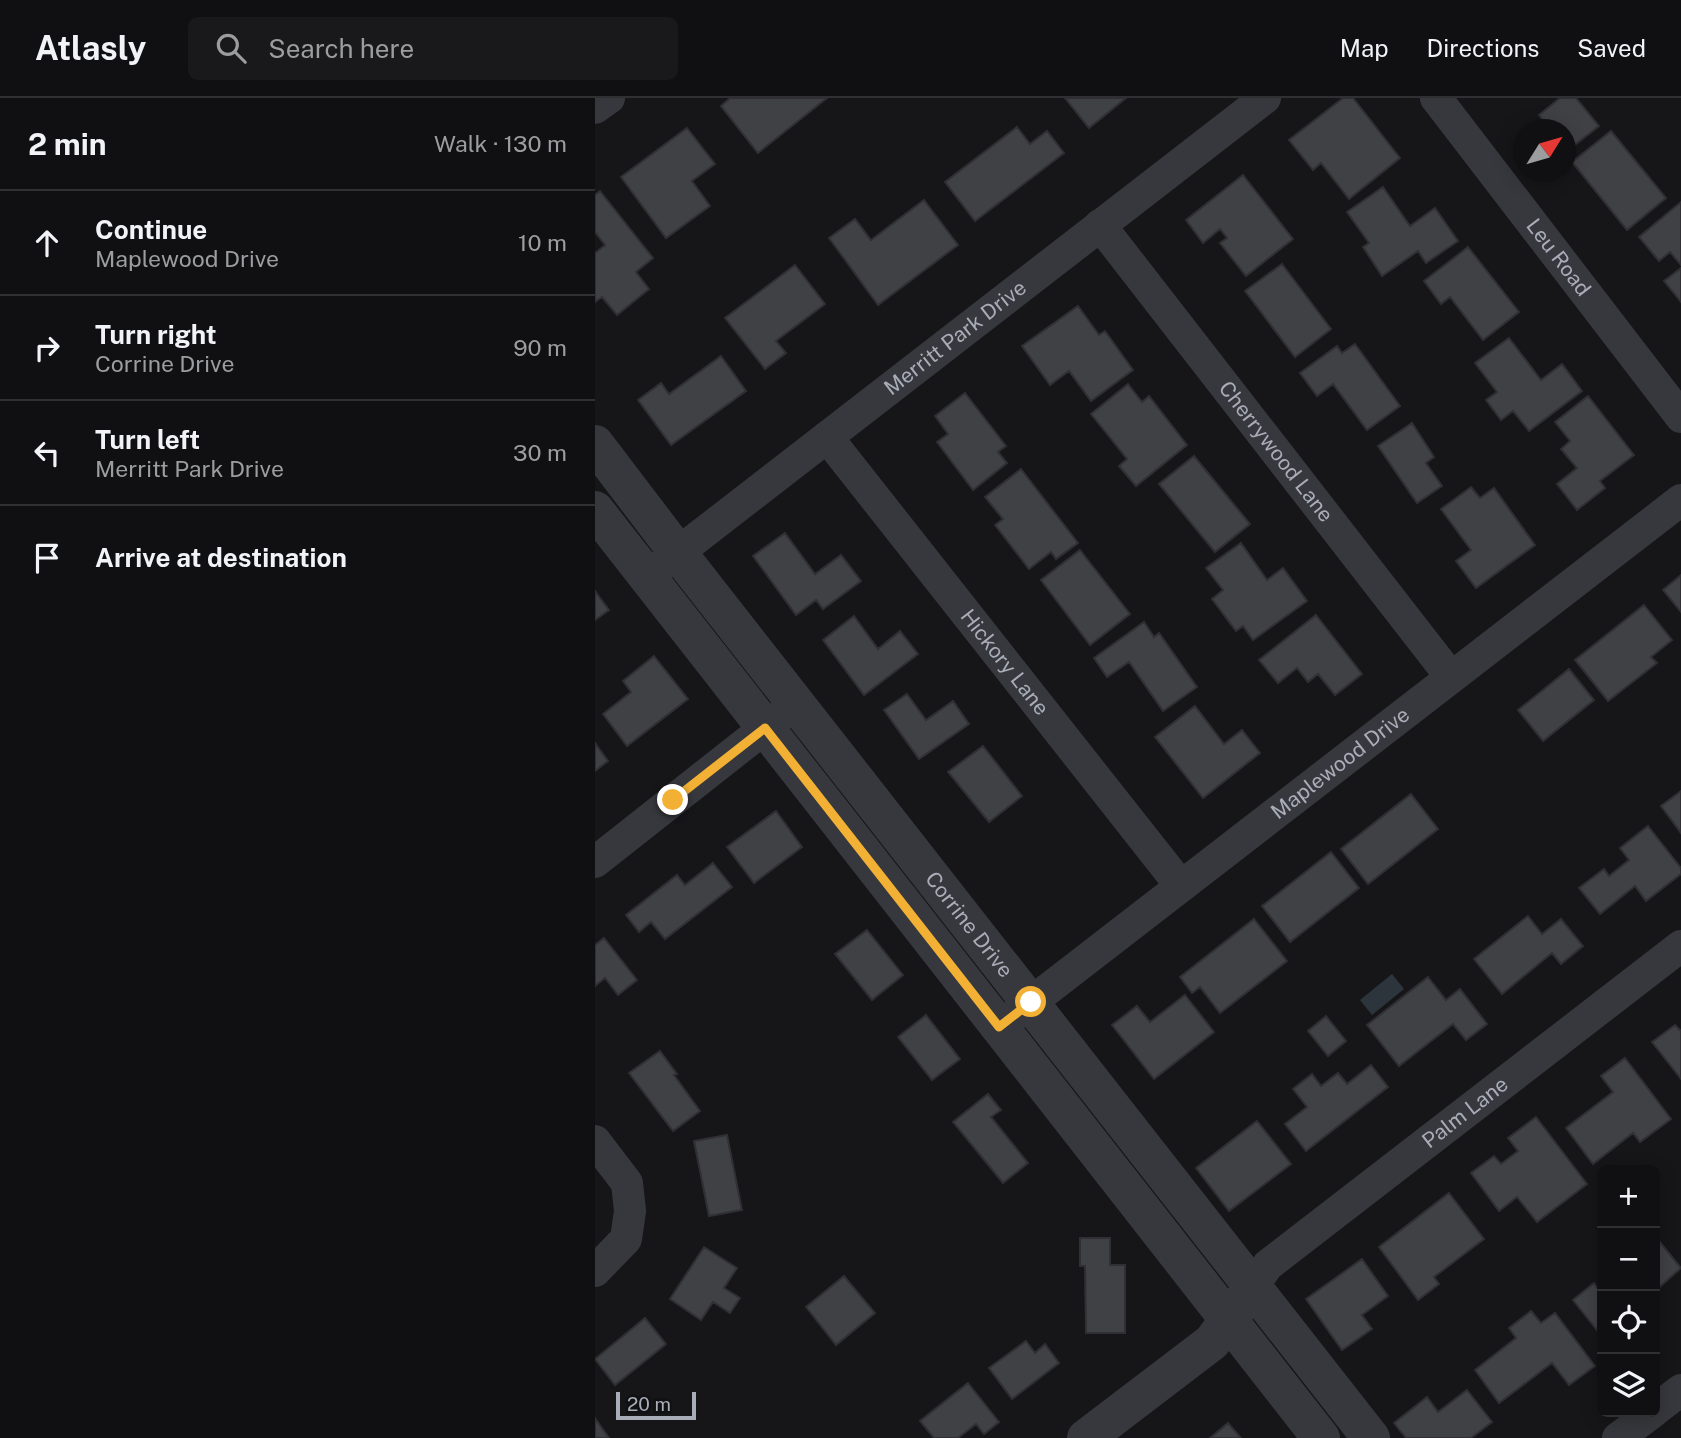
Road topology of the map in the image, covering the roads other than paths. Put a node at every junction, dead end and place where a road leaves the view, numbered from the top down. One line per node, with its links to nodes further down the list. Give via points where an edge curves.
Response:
1 (608, 98): 4 (street)
2 (1265, 98): 5 (street, Merritt Park Drive)
3 (1436, 98): 6 (street, Leu Road)
4 (595, 108)
5 (1100, 225): 7 (street, Merritt Park Drive); 13 (street, Cherrywood Lane)
6 (1681, 416)
7 (827, 437): 11 (street, Merritt Park Drive); 17 (street, Hickory Lane)
8 (595, 444): 11 (street, Corrine Drive)
9 (1681, 500): 13 (street, Maplewood Drive)
10 (595, 510): 12 (street, Corrine Drive)
11 (677, 553): 12 (street, Merritt Park Drive); 14 (street, Corrine Drive)
12 (646, 577): 15 (street, Corrine Drive)
13 (1451, 677): 17 (street, Maplewood Drive)
14 (796, 703): 15 (street); 19 (street, Corrine Drive)
15 (765, 728): 16 (street); 20 (street, Corrine Drive)
16 (595, 862)
17 (1181, 886): 19 (street, Maplewood Drive)
18 (1681, 946): 23 (street, Palm Lane, via 1268,1265)
19 (1031, 1002): 20 (street, Maplewood Drive); 23 (street, Corrine Drive)
20 (999, 1027): 24 (street, Corrine Drive)
21 (600, 1147): 22 (street, via 627,1184 630,1211 626,1239)
22 (595, 1271)
23 (1253, 1286): 24 (street); 30 (street, Corrine Drive)
24 (1229, 1319): 28 (street, via 1212,1342); 29 (street, Corrine Drive)
25 (1681, 1390): 26 (street)
26 (1660, 1406)
27 (1646, 1417): 31 (street)
28 (1086, 1438)
29 (1321, 1438)
30 (1371, 1438)
31 (1618, 1438)

